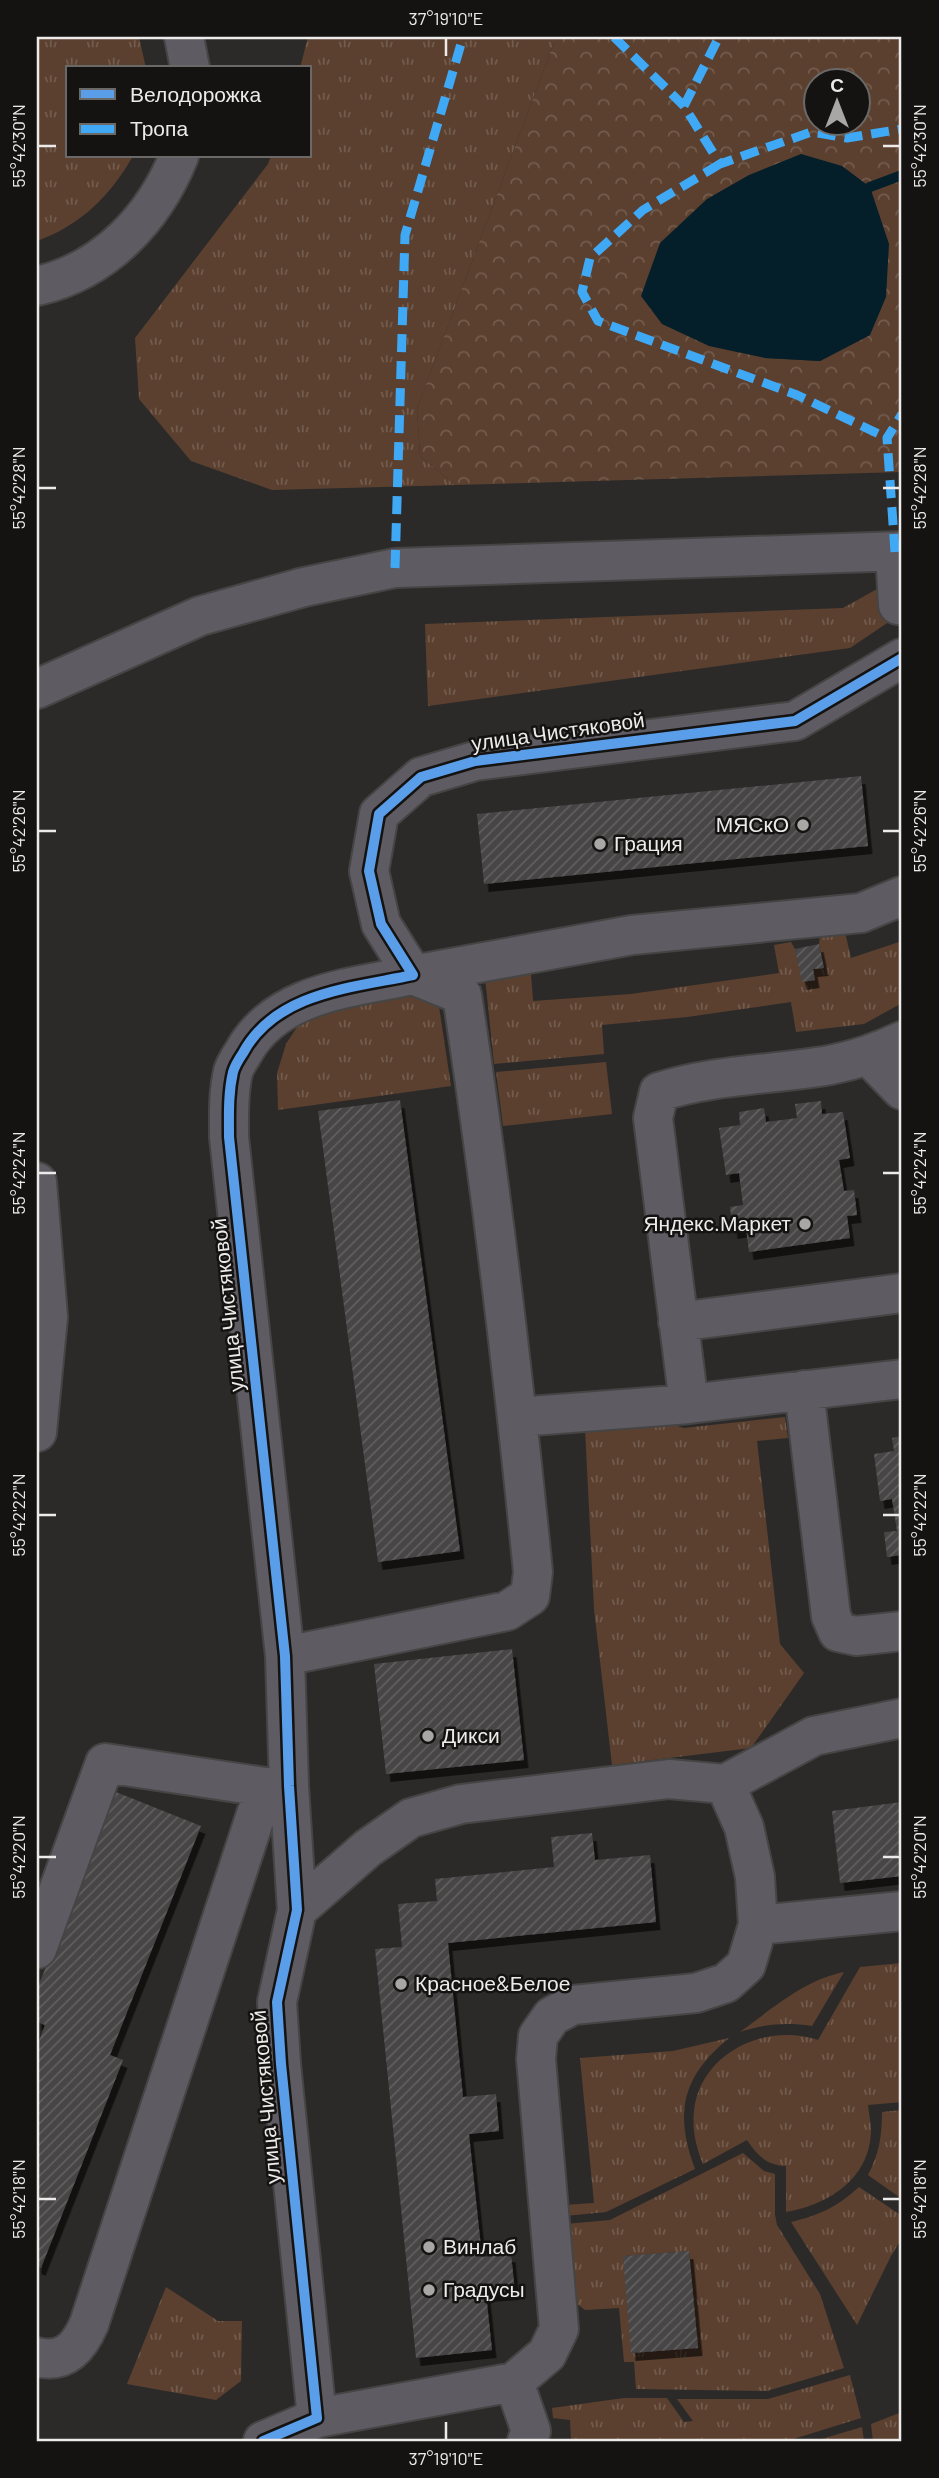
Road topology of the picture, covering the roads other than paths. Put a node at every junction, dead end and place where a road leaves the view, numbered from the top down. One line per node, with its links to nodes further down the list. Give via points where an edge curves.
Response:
1 (184, 37): 2 (street)
2 (190, 66)
3 (178, 158): 4 (street, via 152,209 129,234 103,257)
4 (38, 287)
5 (899, 552): 6 (street); 8 (street, via 395,568 303,587 200,617)
6 (901, 613)
7 (902, 658): 10 (street, улица Чистяковой, via 795,721 475,761 421,777 379,814 369,871 382,924)
8 (37, 689)
9 (902, 896): 10 (street, via 861,913 632,935)
10 (413, 975): 19 (street, via 462,995); 22 (street, улица Чистяковой, via 324,993 282,1010 251,1037 234,1069 229,1137)
11 (886, 1049): 12 (street); 15 (street, via 831,1065 683,1084 659,1092 653,1118)
12 (902, 1090)
13 (37, 1182): 20 (street, via 48,1317)
14 (902, 1293): 15 (street)
15 (678, 1322): 18 (street)
16 (902, 1379): 17 (street)
17 (804, 1390): 18 (street); 21 (street, via 831,1616 838,1632 856,1636)
18 (689, 1404): 19 (street)
19 (518, 1417): 22 (street, via 533,1572 530,1597 507,1611)
20 (37, 1432)
21 (902, 1631)
22 (285, 1656): 25 (street, улица Чистяковой)
23 (902, 1718): 24 (street, via 814,1736)
24 (725, 1784): 26 (street, via 669,1779 461,1804 411,1818 368,1848); 28 (street, via 744,1827 755,1877)
25 (277, 1786): 26 (street, улица Чистяковой); 29 (street, via 105,1763); 30 (street, via 89,2324 80,2343 66,2355)
26 (297, 1910): 32 (street, улица Чистяковой, via 277,2002)
27 (902, 1910): 28 (street)
28 (758, 1925): 31 (street, via 746,1965 726,1983 696,1993 573,2006 552,2016 538,2036 536,2059 559,2329 547,2354)
29 (37, 1949)
30 (37, 2357)
31 (514, 2382): 32 (street); 34 (street, via 531,2431)
32 (317, 2418): 33 (street)
33 (263, 2441)
34 (527, 2441)

